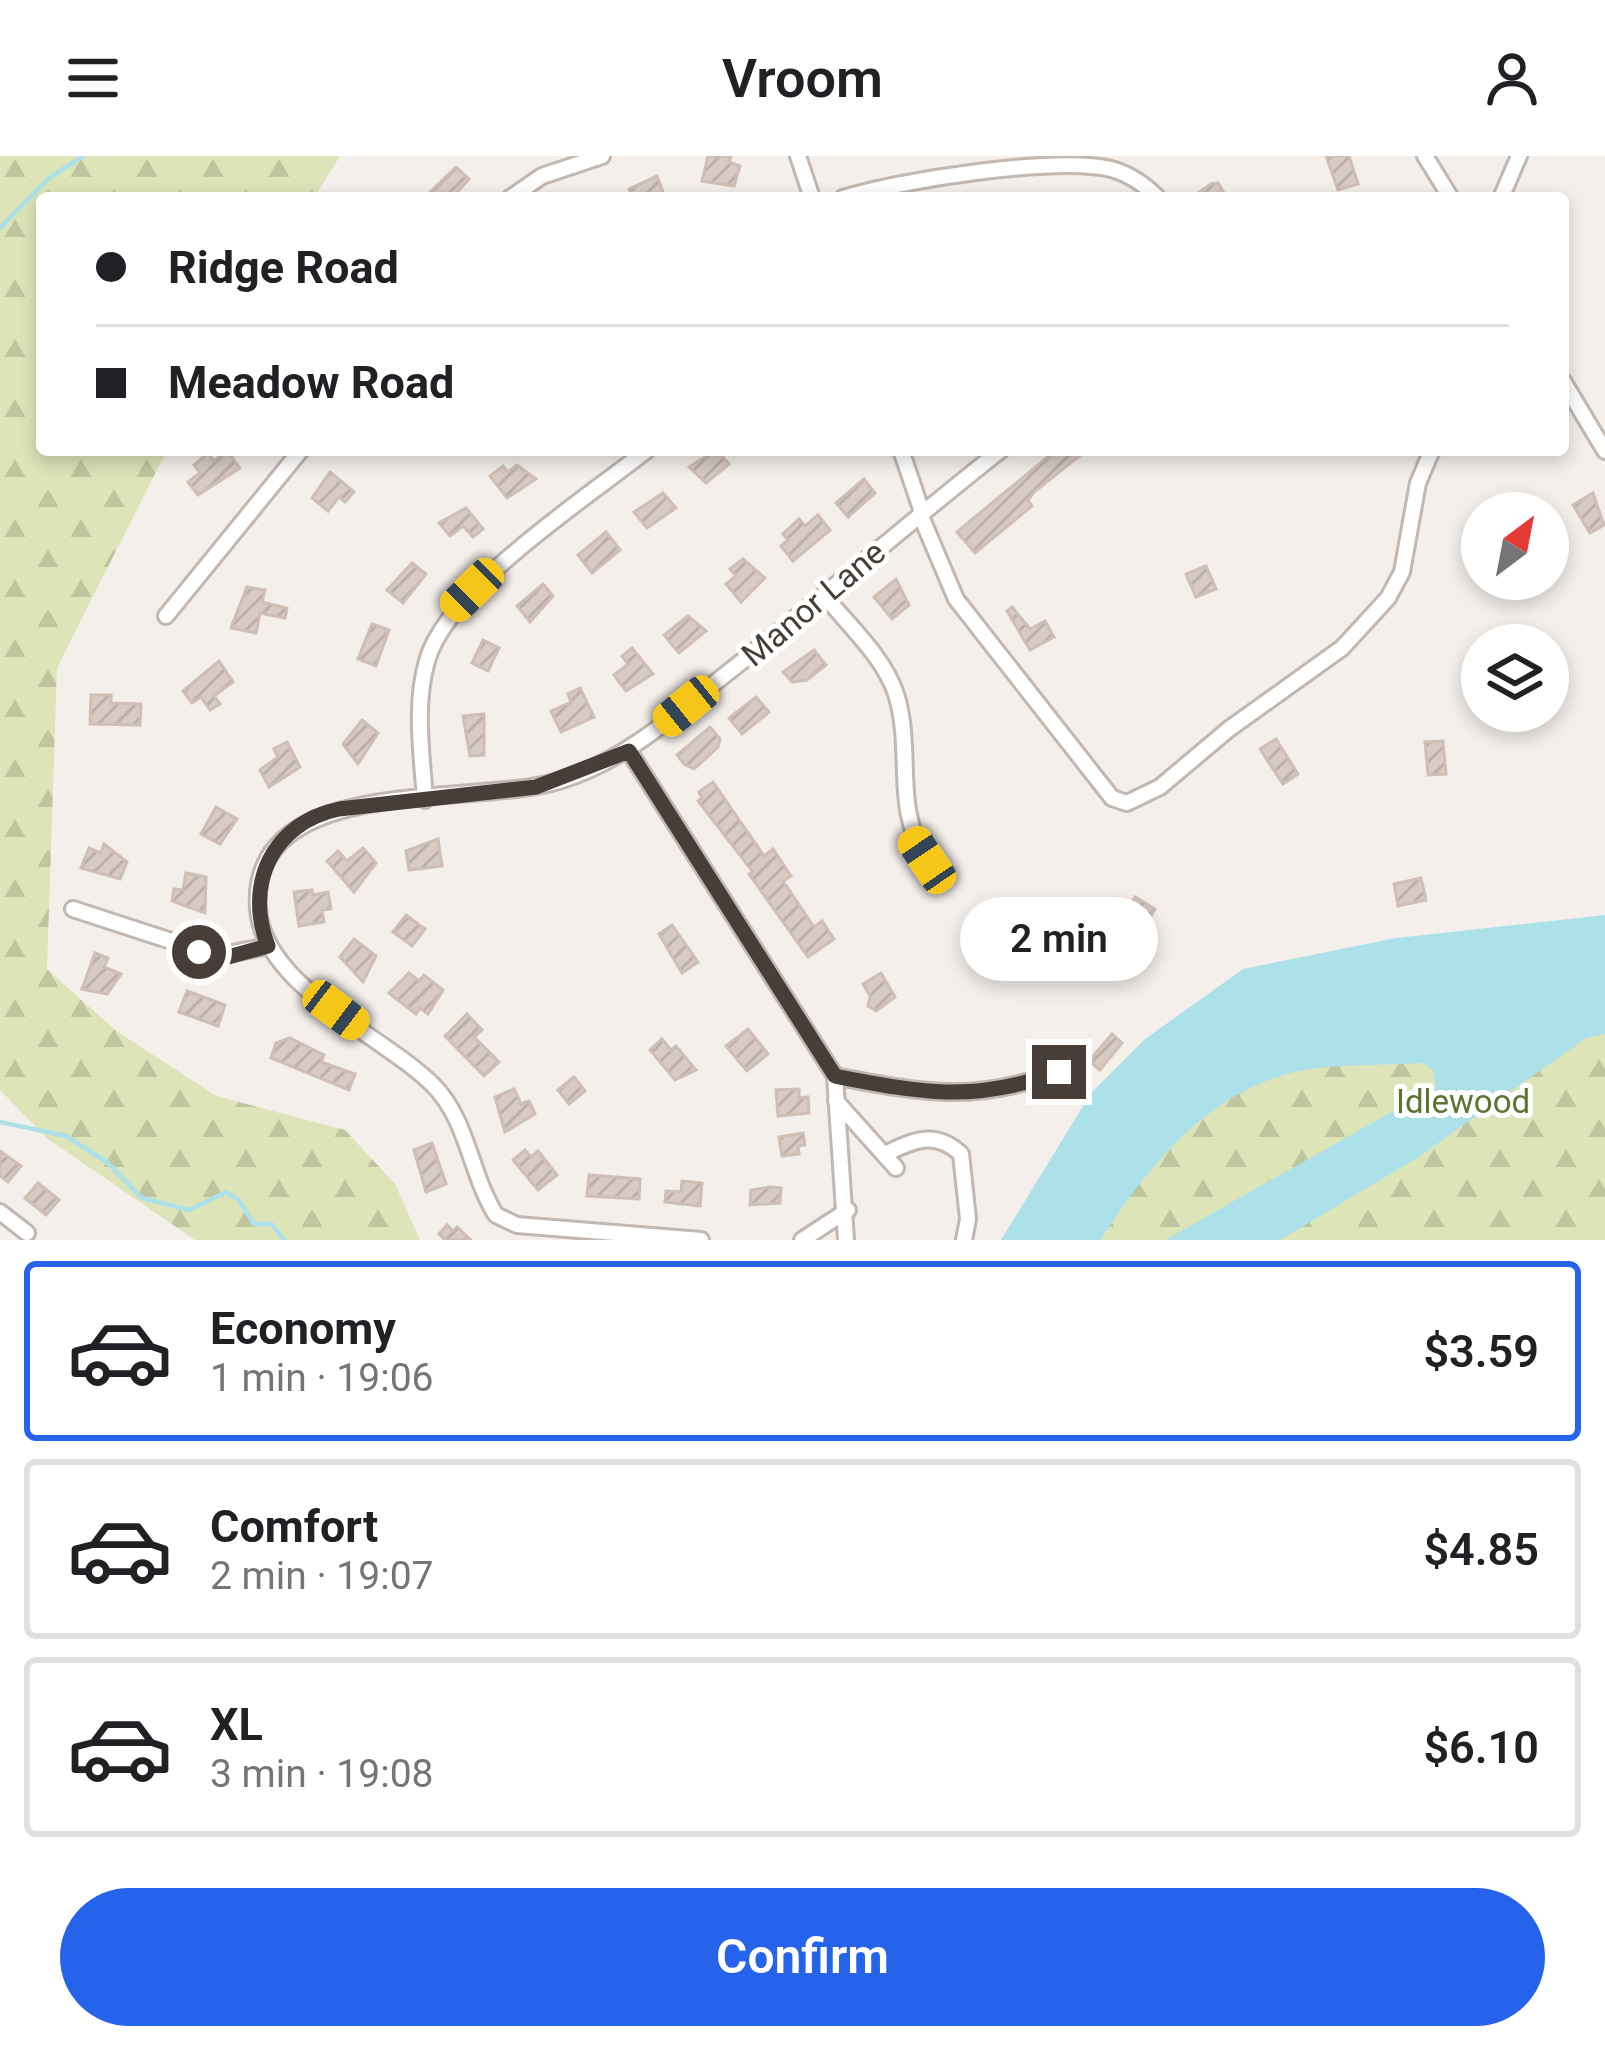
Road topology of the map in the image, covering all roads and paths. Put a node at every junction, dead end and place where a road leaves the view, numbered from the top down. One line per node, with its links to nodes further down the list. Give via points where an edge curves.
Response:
1 (602, 156): 5 (street)
2 (798, 156): 6 (street)
3 (1425, 156): 9 (street)
4 (1519, 156): 10 (street)
5 (519, 192)
6 (810, 192)
7 (868, 192): 8 (street, via 928,177 1086,165 1132,177)
8 (1151, 192)
9 (1447, 192)
10 (1504, 192)
11 (1569, 391): 12 (street)
12 (1605, 451)
13 (296, 456): 20 (street)
14 (640, 456): 22 (street, via 472,590 441,628 421,690)
15 (903, 456): 18 (street, Manor Lane)
16 (992, 456): 18 (street)
17 (1429, 456): 18 (street, Manor Lane, via 1402,572 1361,630 1160,787 1127,803 1112,798 956,599)
18 (921, 513): 19 (street, Manor Lane)
19 (824, 595): 21 (street, Manor Lane); 23 (street, via 894,689 907,824)
20 (166, 616)
21 (629, 751): 22 (street, Manor Lane, via 559,781); 27 (street)
22 (425, 800): 25 (street, Manor Lane, via 326,812 286,835 259,886)
23 (927, 860)
24 (73, 909): 25 (street, via 217,956)
25 (268, 946): 34 (street, via 298,982 443,1096 486,1199 504,1220)
26 (1059, 1072): 27 (street, via 969,1094)
27 (835, 1076): 28 (street)
28 (836, 1100): 29 (street); 31 (street)
29 (885, 1154): 30 (street); 37 (street, via 928,1137 961,1154)
30 (896, 1168)
31 (848, 1210): 35 (street); 36 (street)
32 (0, 1212): 33 (street)
33 (27, 1233)
34 (701, 1240)
35 (802, 1240)
36 (847, 1240)
37 (964, 1240)

